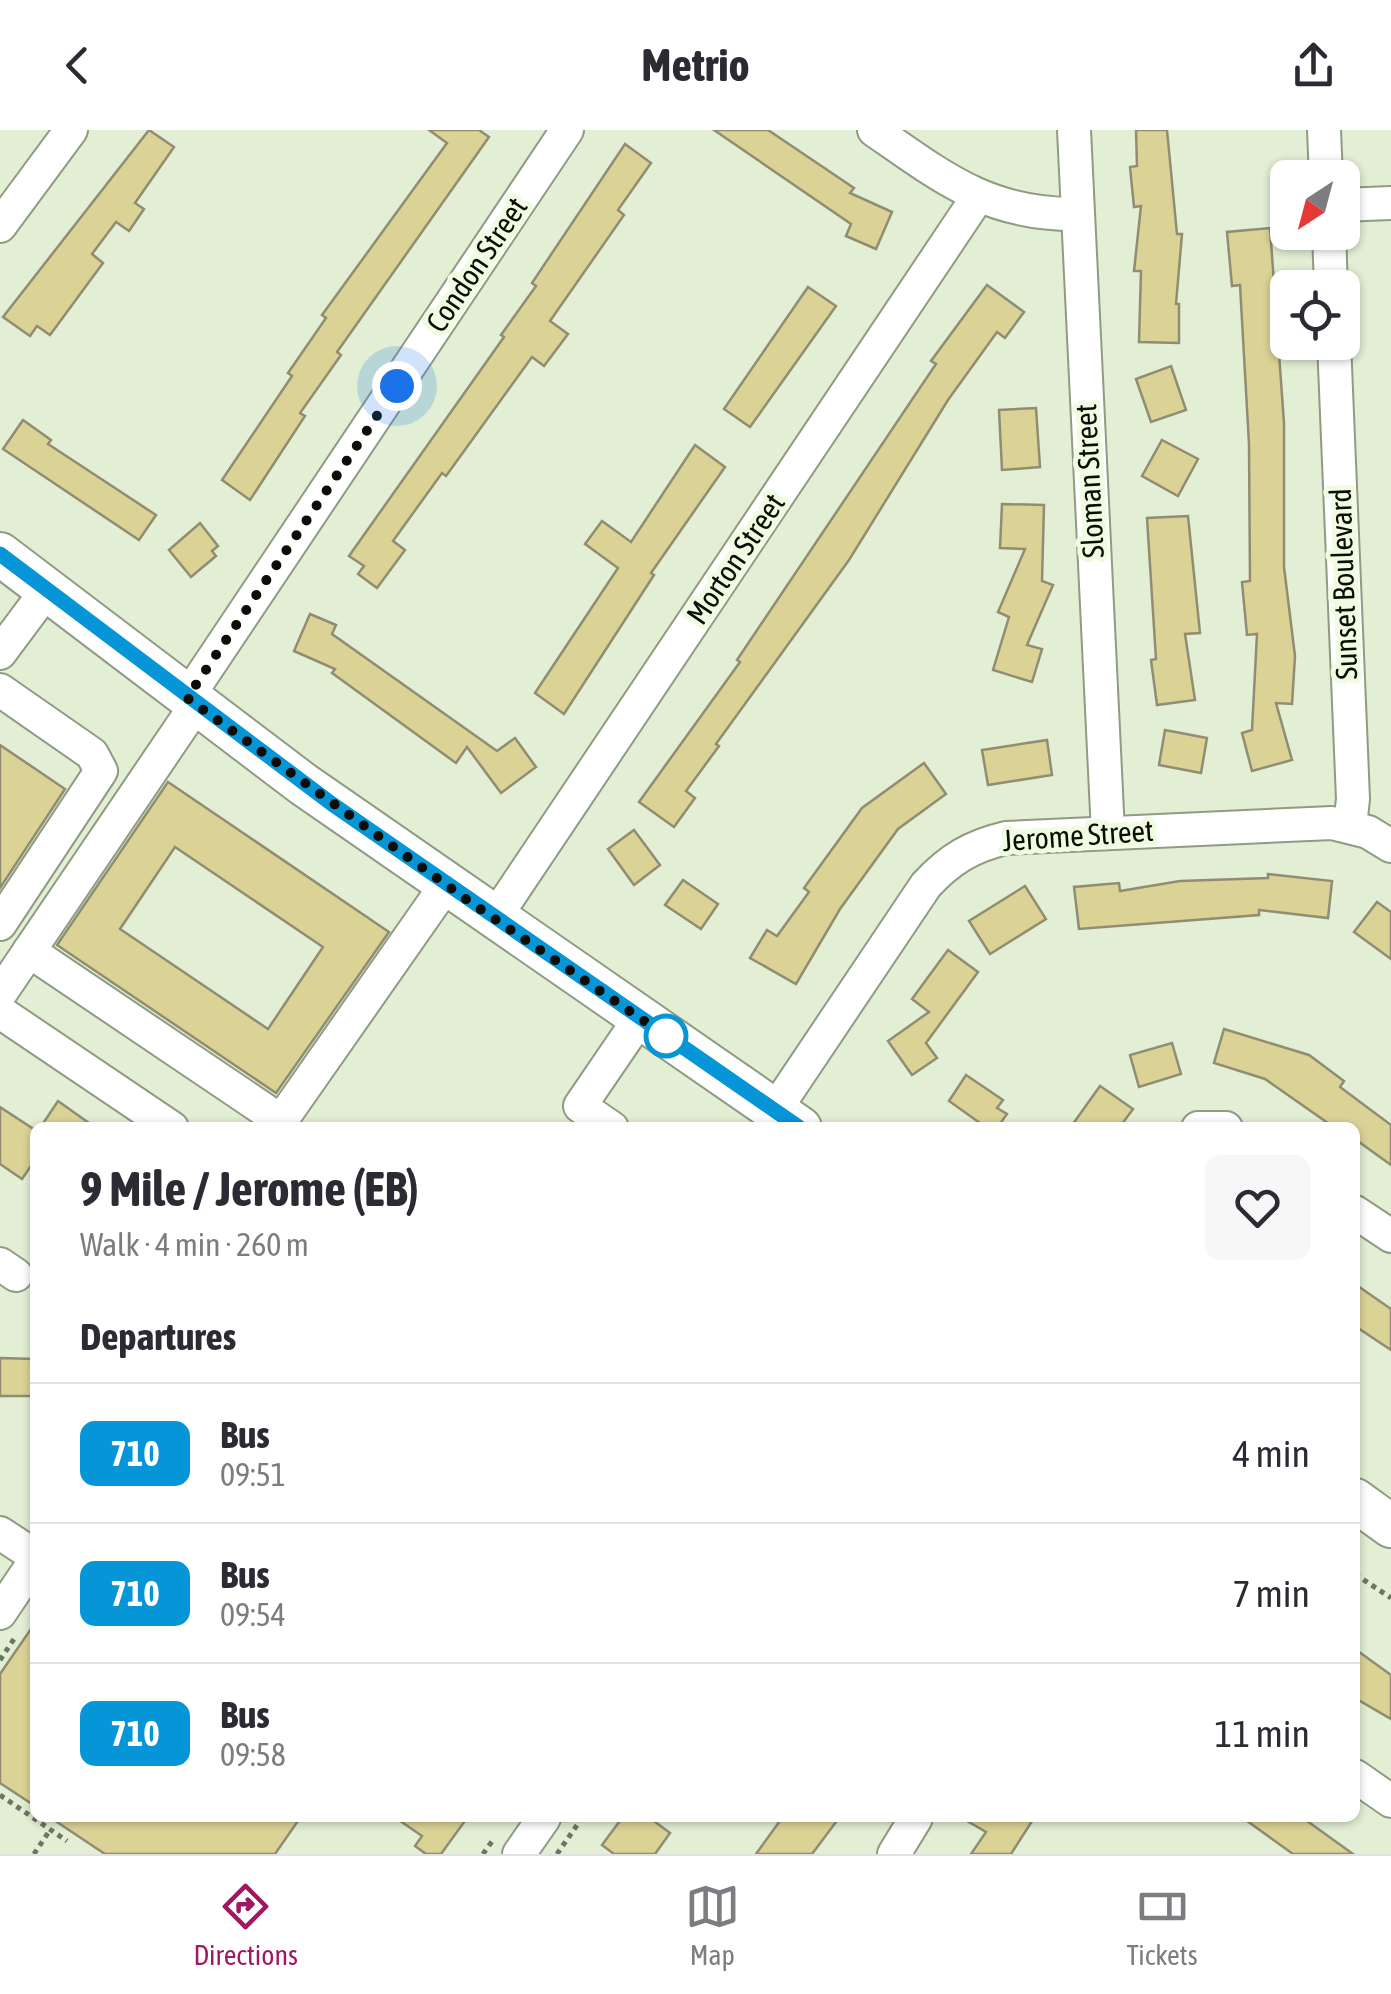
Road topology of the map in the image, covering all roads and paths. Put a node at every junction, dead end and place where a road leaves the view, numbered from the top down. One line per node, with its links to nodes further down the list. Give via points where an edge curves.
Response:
1 (70, 130): 11 (street)
2 (567, 130): 17 (street, Condon Street)
3 (874, 130): 7 (street)
4 (1074, 130): 10 (street, Sloman Street)
5 (1324, 130): 6 (street)
6 (1325, 160)
7 (977, 198): 10 (street, via 1039,214); 22 (street, Morton Street)
8 (1391, 203): 9 (street)
9 (1360, 204)
10 (1077, 214): 19 (street, Sloman Street)
11 (0, 226)
12 (1335, 360): 18 (street, Sunset Boulevard)
13 (0, 554): 14 (main road)
14 (47, 590): 15 (street); 17 (main road)
15 (0, 653)
16 (0, 690): 23 (street, via 92,754 101,771)
17 (191, 702): 21 (main road); 24 (street, Condon Street)
18 (1350, 826): 19 (street, Jerome Street); 20 (street, Jerome Street)
19 (1108, 833): 29 (street, Jerome Street, via 1006,838 955,856 926,884)
20 (1391, 846)
21 (446, 885): 22 (main road); 32 (street)
22 (494, 919): 27 (main road)
23 (0, 924)
24 (30, 950): 25 (street, Condon Street); 31 (street)
25 (0, 994)
26 (0, 1012): 30 (street)
27 (640, 1018): 28 (street); 29 (main road)
28 (573, 1117)
29 (787, 1119)
30 (163, 1122)
31 (275, 1122)
32 (279, 1122)
33 (1360, 1215): 34 (street)
34 (1391, 1236)
35 (1360, 1504): 36 (main road)
36 (1391, 1526)
37 (0, 1533): 38 (street)
38 (30, 1554)
39 (30, 1566): 42 (street)
40 (1360, 1577): 41 (path)
41 (1391, 1598)
42 (0, 1613)
43 (1360, 1779): 45 (street)
44 (0, 1796): 46 (path)
45 (1391, 1801)
46 (30, 1816)
47 (38, 1822): 50 (path)
48 (541, 1822): 53 (street)
49 (914, 1822): 54 (street)
50 (50, 1830): 51 (path); 52 (path)
51 (67, 1841)
52 (34, 1854)
53 (519, 1854)
54 (894, 1854)

